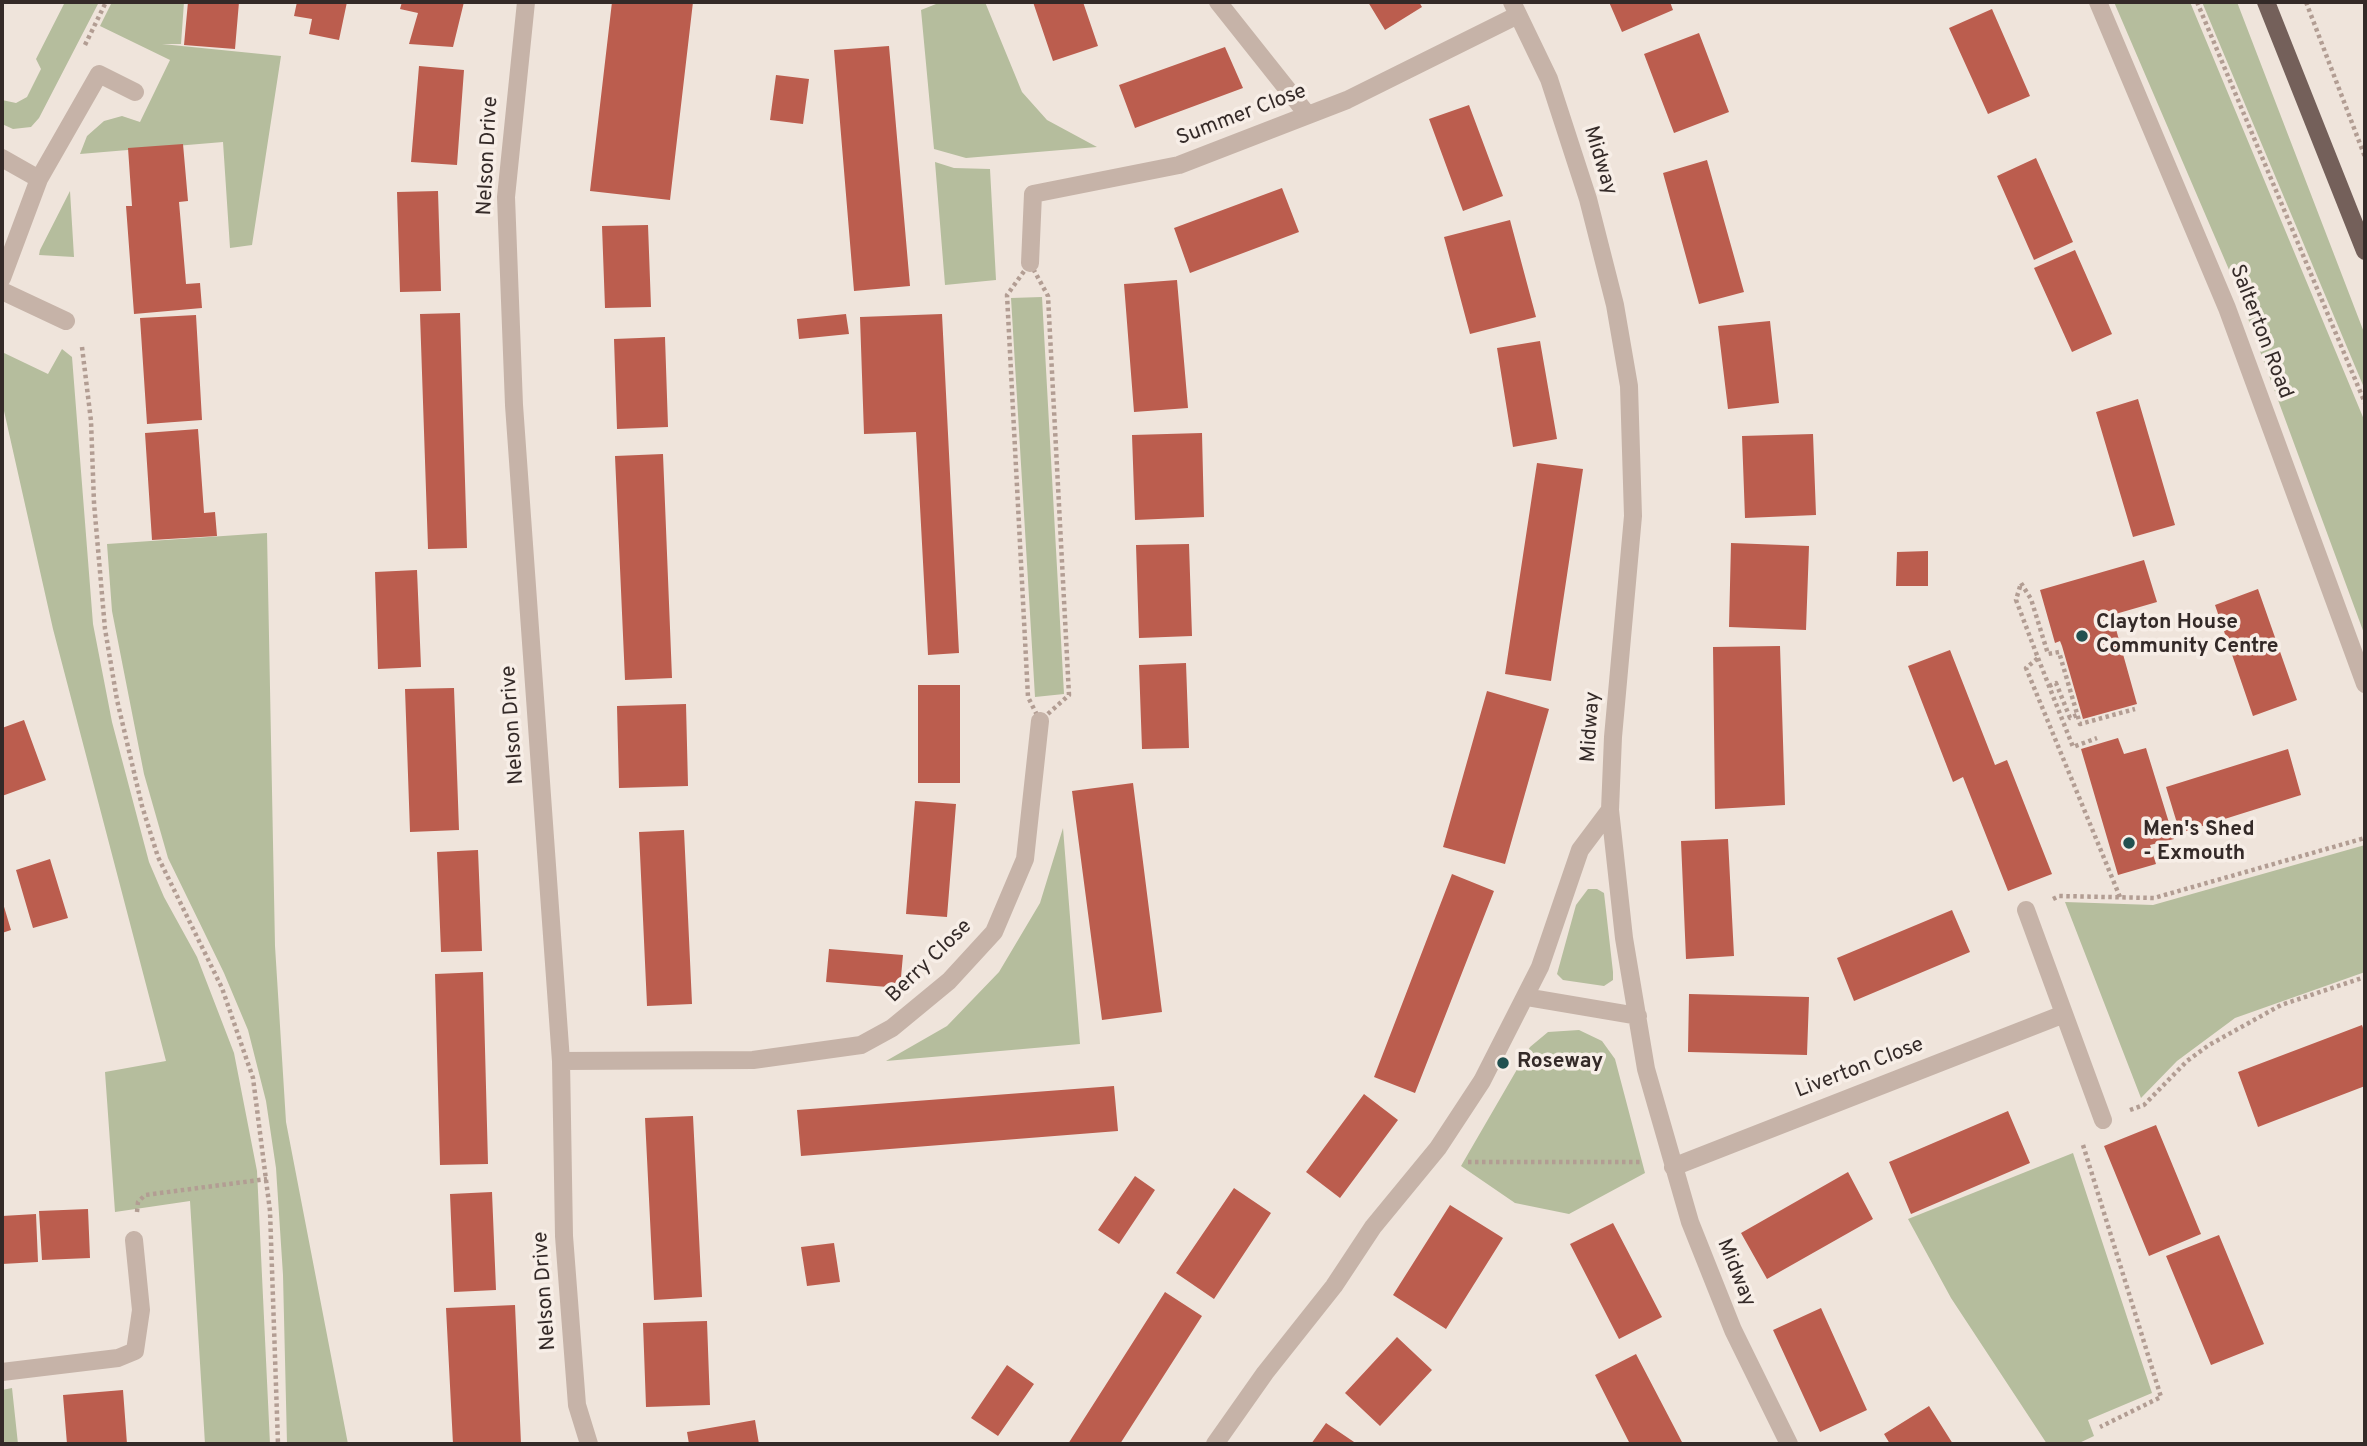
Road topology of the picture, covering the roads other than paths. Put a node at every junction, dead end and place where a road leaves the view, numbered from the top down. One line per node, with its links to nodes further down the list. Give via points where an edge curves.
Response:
1 (526, 2): 22 (street, Nelson Drive, via 506,197 514,405)
2 (1218, 2): 7 (street)
3 (2098, 2): 15 (street, Salterton Road, via 2227,308)
4 (2266, 2): 10 (main road)
5 (1515, 8): 7 (street, Summer Close, via 1347,100); 17 (street, Midway, via 1549,79 1588,199 1615,305 1629,386 1633,516)
6 (135, 92): 9 (street, via 99,74)
7 (1307, 114): 11 (street, Summer Close, via 1179,165 1032,194)
8 (2, 158): 9 (street)
9 (39, 179): 12 (street)
10 (2365, 251)
11 (1030, 263)
12 (2, 278)
13 (2, 290): 14 (street)
14 (65, 321)
15 (2365, 684)
16 (1040, 721): 22 (street, Berry Close, via 1025,859 994,932 949,981 892,1028 861,1045 753,1060)
17 (1610, 810): 19 (street, via 1580,850); 21 (street, Midway)
18 (2026, 910): 20 (street)
19 (1526, 997): 21 (street); 28 (street, via 1482,1081 1438,1147 1373,1227)
20 (2064, 1014): 23 (street); 24 (street, Liverton Close)
21 (1638, 1016): 24 (street, Midway, via 1646,1069)
22 (561, 1061): 27 (street, Nelson Drive, via 564,1236 577,1405)
23 (2103, 1120)
24 (1673, 1167): 29 (street, Midway, via 1733,1330)
25 (134, 1240): 26 (street, via 141,1310 135,1351)
26 (2, 1372)
27 (589, 1444)
28 (1215, 1444)
29 (1789, 1444)

